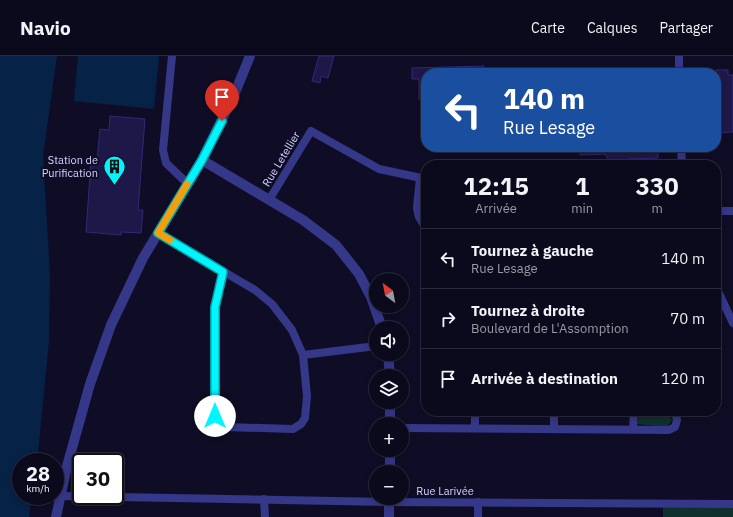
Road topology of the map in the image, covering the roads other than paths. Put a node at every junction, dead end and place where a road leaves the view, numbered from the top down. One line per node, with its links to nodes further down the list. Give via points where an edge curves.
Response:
1 (172, 56): 7 (street, via 163,150 166,163)
2 (250, 56): 5 (street)
3 (679, 56): 4 (street)
4 (679, 68)
5 (202, 160): 7 (street); 9 (street)
6 (421, 179): 9 (street, Rue Letellier, via 379,169 311,130)
7 (188, 184): 13 (street)
8 (421, 187): 12 (street, via 416,208)
9 (269, 200): 18 (street, via 303,220 336,245 360,274)
10 (733, 210): 11 (street)
11 (721, 211)
12 (421, 221)
13 (158, 233): 14 (street); 30 (street, via 111,325 90,384)
14 (223, 272): 21 (street, via 272,304 292,330); 21 (street, via 215,307 215,416 219,424 225,427 293,429 302,424 306,418 307,396)
15 (721, 298): 16 (street)
16 (724, 304): 17 (street); 19 (street)
17 (721, 306)
18 (380, 321)
19 (733, 323)
20 (369, 347): 21 (street)
21 (303, 355)
22 (475, 416): 27 (street)
23 (554, 416): 28 (street)
24 (634, 416): 29 (street)
25 (676, 416): 29 (street, via 675,427 669,430)
26 (409, 428): 27 (street)
27 (475, 428): 28 (street)
28 (554, 428): 29 (street)
29 (633, 429)
30 (64, 481)
31 (64, 496): 32 (street, Rue Larivée)
32 (264, 499): 33 (street, Rue Larivée); 40 (street)
33 (369, 500)
34 (409, 500): 35 (street, Rue Larivée)
35 (478, 502): 36 (street, Rue Larivée); 42 (street)
36 (733, 504)
37 (59, 505): 39 (street)
38 (389, 505): 41 (street)
39 (56, 517)
40 (264, 517)
41 (389, 517)
42 (478, 517)

